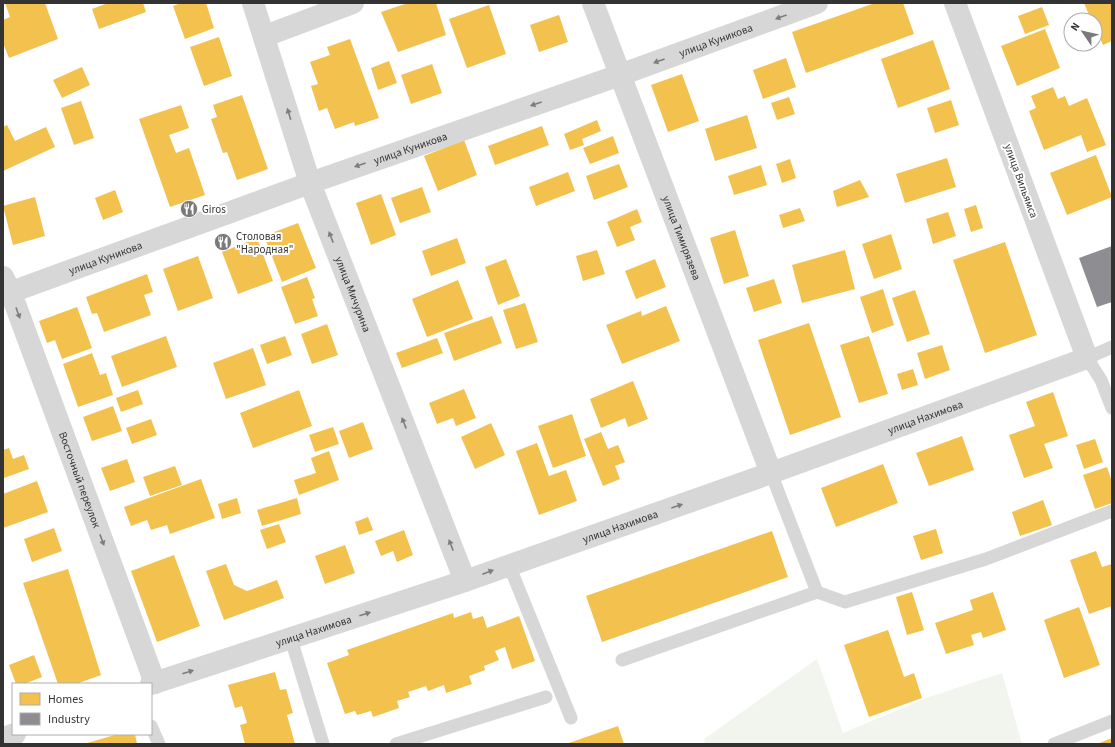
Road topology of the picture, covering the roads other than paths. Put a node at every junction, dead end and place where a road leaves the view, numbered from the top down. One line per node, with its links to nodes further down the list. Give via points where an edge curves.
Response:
1 (254, 3): 6 (street, улица Мичурина)
2 (353, 3): 6 (street)
3 (593, 3): 7 (street, улица Тимирязева)
4 (818, 3): 7 (street, улица Куникова, one-way to 7)
5 (955, 3): 11 (street, улица Вильямса)
6 (265, 36): 8 (street, улица Мичурина, one-way to 6)
7 (620, 75): 8 (street, улица Куникова, one-way to 8); 13 (street, улица Тимирязева)
8 (310, 183): 9 (street, улица Куникова); 16 (street, улица Мичурина, one-way to 8)
9 (6, 288): 20 (street, Восточный переулок, one-way to 20)
10 (1112, 347): 11 (lane)
11 (1087, 358): 12 (lane, via 1101,380); 13 (street, улица Нахимова)
12 (1112, 408)
13 (771, 473): 15 (street, улица Нахимова, one-way to 13); 17 (lane)
14 (1112, 511): 17 (lane, via 986,558 845,602)
15 (509, 565): 16 (street, улица Нахимова, one-way to 15); 22 (lane)
16 (465, 581): 18 (street, улица Нахимова, one-way to 16)
17 (817, 592): 19 (lane)
18 (291, 639): 20 (street, улица Нахимова, one-way to 18); 26 (lane)
19 (622, 660)
20 (153, 684)
21 (546, 697): 27 (lane)
22 (572, 718)
23 (1112, 721): 28 (lane)
24 (152, 728): 25 (lane)
25 (159, 744)
26 (323, 744)
27 (396, 744)
28 (1054, 744)

